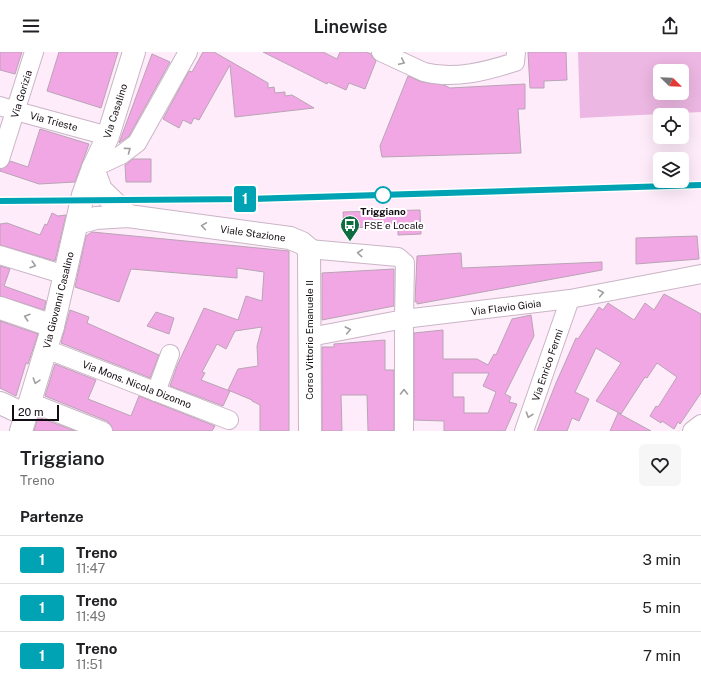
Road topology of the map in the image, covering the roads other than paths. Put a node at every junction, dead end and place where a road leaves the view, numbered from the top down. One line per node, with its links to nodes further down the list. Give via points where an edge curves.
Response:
1 (34, 52): 6 (street, Via Gorizia)
2 (134, 52): 7 (street, Via Casalino)
3 (188, 52): 9 (street, one-way to 3, via 121,155 137,143)
4 (380, 52): 5 (street, one-way to 5, via 424,72 439,75 497,68)
5 (516, 57)
6 (8, 109): 7 (street, Via Trieste); 8 (street, Via Gorizia)
7 (108, 136): 9 (street, Via Casalino)
8 (0, 159)
9 (93, 168): 10 (street, via 101,190); 11 (street, Via Giovanni Casalino, via 83,195)
10 (128, 216): 11 (street, Viale Stazione, via 96,218); 12 (street, Viale Stazione, one-way to 10, via 290,238)
11 (77, 223): 15 (street, Via Giovanni Casalino)
12 (308, 249): 18 (street, Viale Stazione, one-way to 12, via 405,263 398,257); 20 (street, Corso Vittorio Emanuele II)
13 (0, 255): 15 (street, one-way to 15)
14 (701, 274): 16 (street, Via Flavio Gioia, one-way to 14)
15 (65, 275): 19 (street, Via Giovanni Casalino)
16 (570, 299): 18 (street, Via Flavio Gioia); 31 (street, Via Enrico Fermi, one-way to 31)
17 (0, 308): 19 (street, one-way to 17)
18 (404, 320): 20 (street, Via Flavio Gioia, one-way to 18); 30 (street, one-way to 18)
19 (53, 326): 21 (street, Via Giovanni Casalino)
20 (310, 337): 29 (street, Corso Vittorio Emanuele II)
21 (46, 349): 23 (street, Via Mons. Nicola Dizonno); 25 (street, Via Giovanni Casalino, one-way to 25)
22 (170, 354): 23 (street)
23 (156, 392): 26 (street, Via Mons. Nicola Dizonno)
24 (0, 403): 25 (street)
25 (26, 416): 28 (street)
26 (229, 420)
27 (701, 424): 32 (street)
28 (103, 431)
29 (310, 431)
30 (404, 431)
31 (524, 431)
32 (692, 431)

